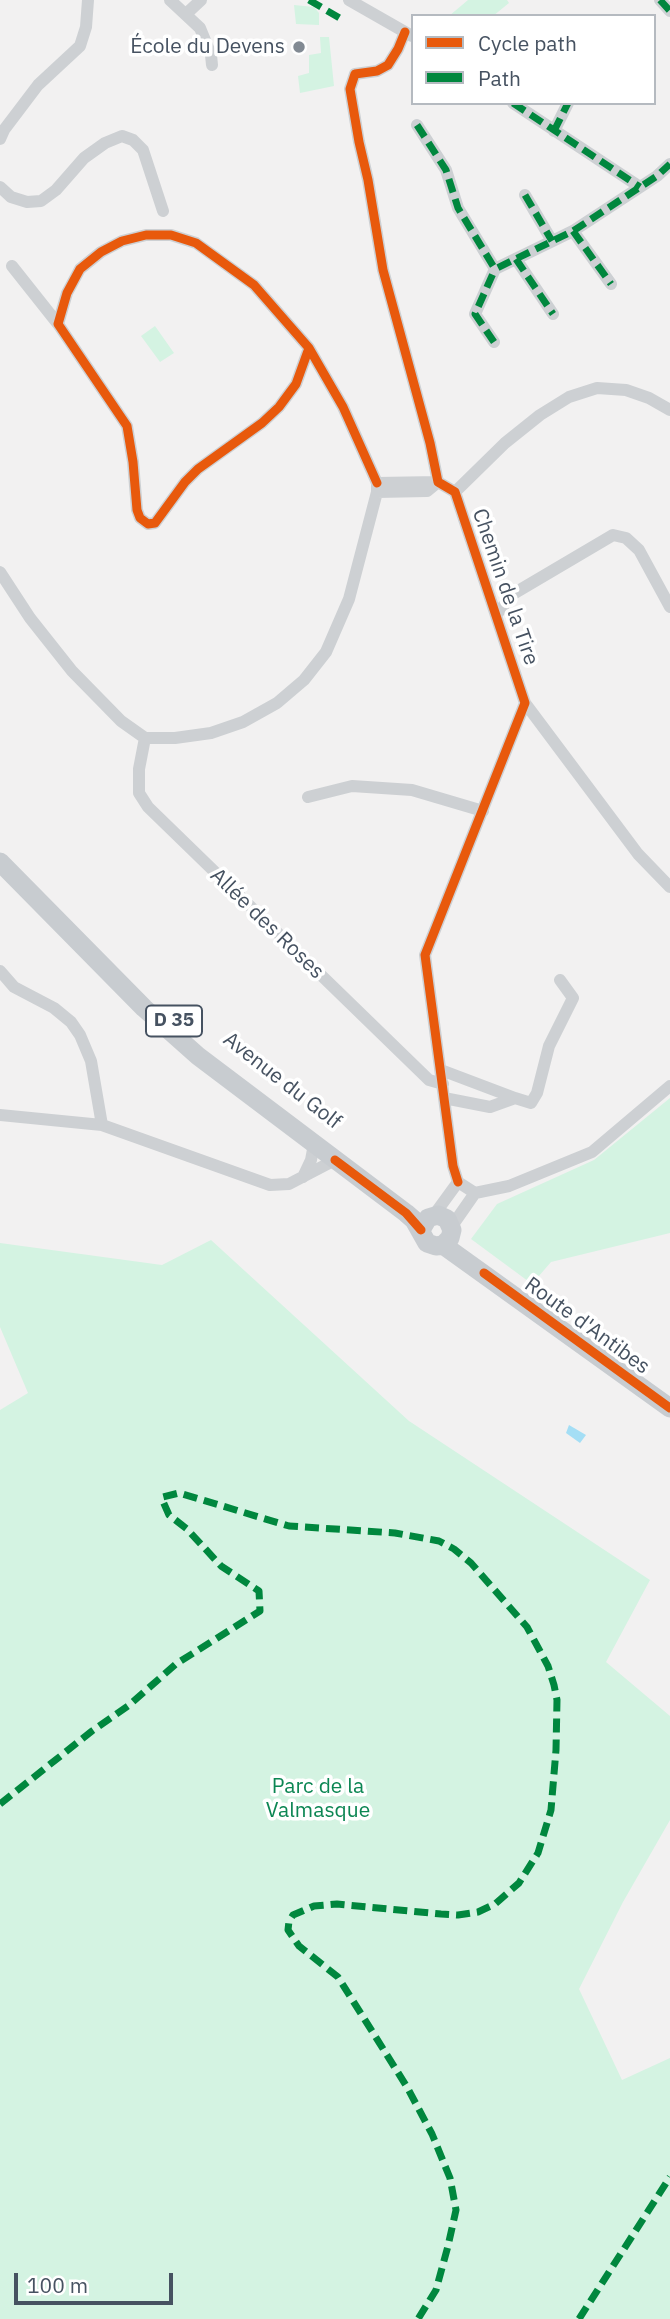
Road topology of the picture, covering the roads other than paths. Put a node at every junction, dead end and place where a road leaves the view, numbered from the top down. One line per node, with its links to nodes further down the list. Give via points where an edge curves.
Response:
1 (88, 0): 14 (street, via 80,46 38,85)
2 (170, 0): 7 (street)
3 (201, 0): 7 (street)
4 (349, 0): 8 (street)
5 (660, 0): 6 (street)
6 (670, 11)
7 (186, 14): 9 (street, via 200,28)
8 (409, 34): 31 (street, via 388,65 355,74 350,89 383,270)
9 (212, 65)
10 (516, 105): 13 (street)
11 (567, 105): 13 (street)
12 (417, 125): 24 (street, via 446,170 458,208)
13 (554, 131): 17 (street)
14 (0, 139)
15 (670, 164): 17 (street)
16 (0, 187): 19 (street, via 11,197 41,201 57,190 84,158 122,136 143,150)
17 (640, 187): 20 (street)
18 (525, 195): 21 (street)
19 (163, 211)
20 (573, 232): 21 (street); 25 (street)
21 (552, 241): 22 (street)
22 (516, 259): 24 (street); 26 (street)
23 (12, 266): 27 (street)
24 (495, 269): 28 (street, via 475,314)
25 (611, 284)
26 (553, 314)
27 (58, 324): 29 (street, via 66,293 80,269 101,252 146,235 171,235 196,243 254,285); 29 (street, via 127,426 137,510 148,524 155,523 198,469 279,407 296,384)
28 (494, 342)
29 (309, 348): 32 (street, via 343,407)
30 (670, 410): 33 (street, via 626,390 597,388 569,397 505,443)
31 (438, 482): 32 (street); 33 (street, Chemin de la Tire)
32 (377, 488): 38 (street, via 349,599 326,652 304,680 277,703 243,722 211,733)
33 (455, 492): 36 (street, Chemin de la Tire)
34 (0, 572): 38 (street, via 72,671 121,721)
35 (670, 607): 36 (street, via 639,550 626,538 613,535 513,594)
36 (497, 614): 37 (street, Chemin de la Tire)
37 (525, 703): 40 (street); 43 (street, Chemin de la Tire, via 638,854)
38 (145, 738): 49 (street, Allée des Roses, via 139,793 148,807 429,1080)
39 (308, 797): 40 (street, via 352,786 412,790)
40 (483, 811): 48 (street, via 425,956)
41 (0, 849): 60 (main road, Avenue du Golf / D 35, via 204,1049)
42 (0, 862): 55 (main road, Avenue du Golf / D 35, via 144,1008 198,1056)
43 (670, 887)
44 (0, 971): 46 (street)
45 (560, 980): 52 (street, via 573,998 549,1046 537,1093 531,1103)
46 (14, 987): 47 (street); 54 (street, via 54,1008 80,1035 91,1061)
47 (0, 991)
48 (441, 1070): 49 (street); 52 (street)
49 (443, 1084): 51 (street)
50 (670, 1086): 59 (street, via 592,1152 509,1186)
51 (444, 1098): 52 (street, via 490,1107); 58 (street)
52 (515, 1098)
53 (0, 1115): 54 (street)
54 (102, 1125): 57 (street, via 270,1185 289,1184)
55 (314, 1144): 56 (main road, Avenue du Golf / D 35); 57 (street)
56 (334, 1160): 57 (street); 60 (main road, Avenue du Golf / D 35, via 406,1213)
57 (303, 1177)
58 (458, 1182): 59 (street); 60 (street)
59 (475, 1193): 61 (street)
60 (427, 1221): 61 (main road, via 443,1216); 61 (main road, via 427,1243 436,1246)
61 (449, 1235): 62 (main road, Route d'Antibes)
62 (642, 1380): 63 (main road, Route d'Antibes); 64 (main road, Route d'Antibes)
63 (670, 1394)
64 (670, 1408)

